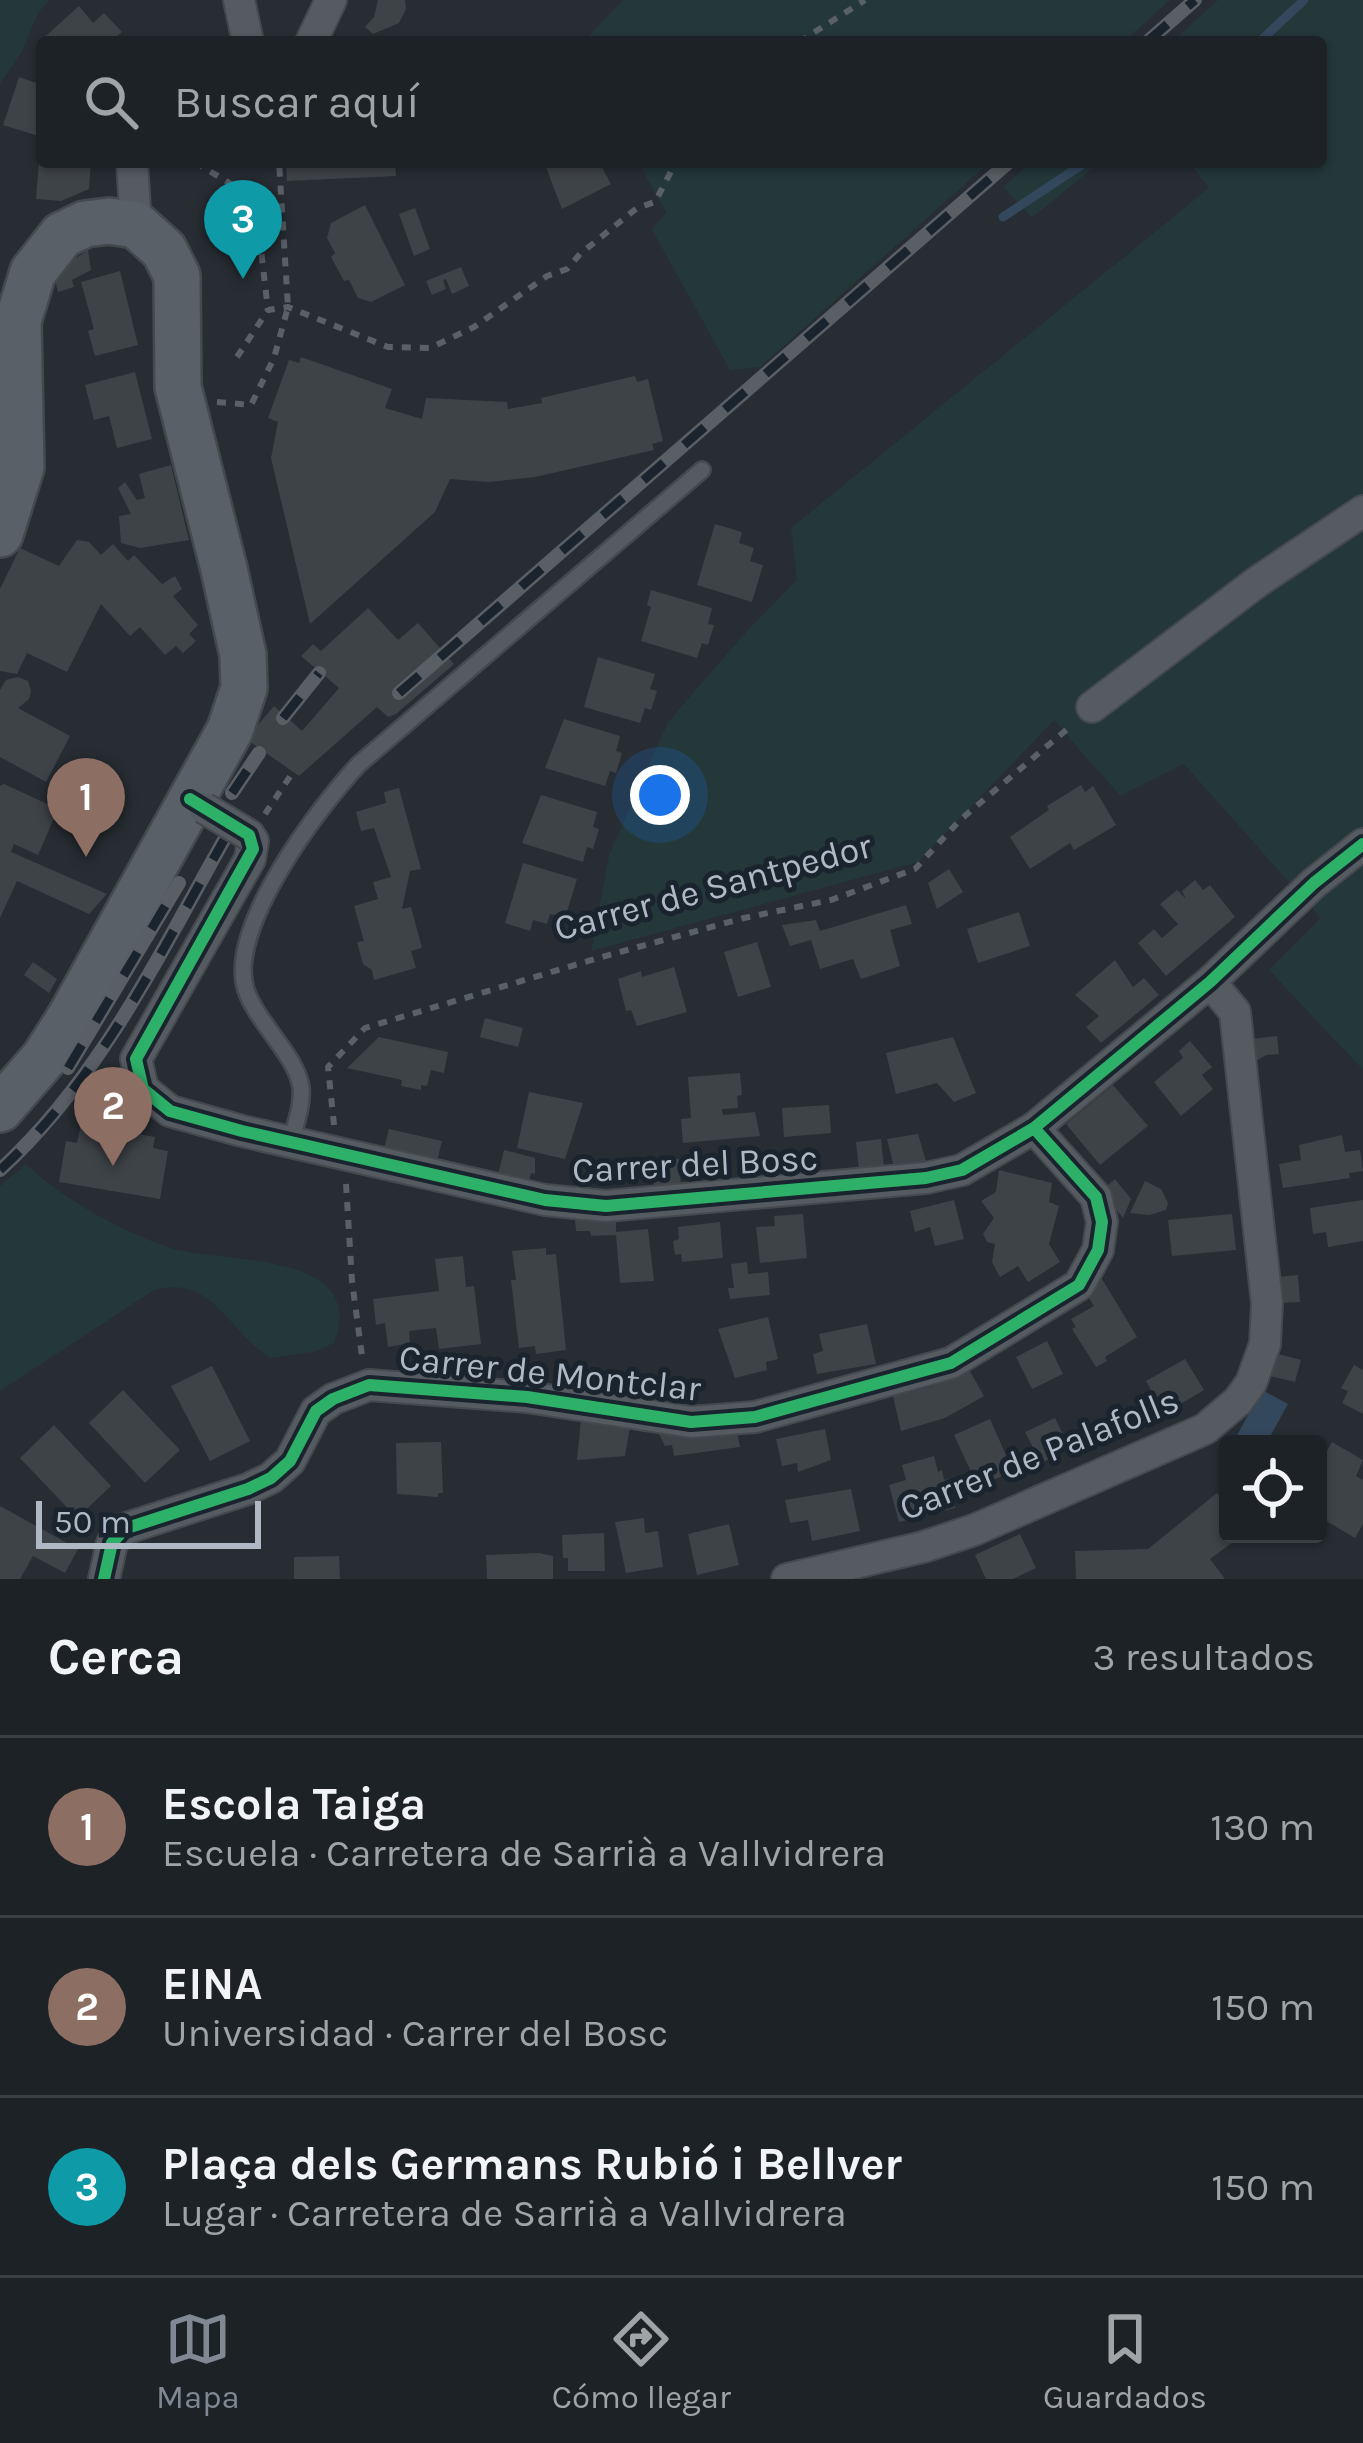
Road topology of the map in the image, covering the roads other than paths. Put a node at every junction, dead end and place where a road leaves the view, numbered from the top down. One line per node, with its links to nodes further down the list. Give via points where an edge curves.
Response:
1 (239, 0): 3 (street)
2 (331, 0): 4 (street)
3 (247, 36)
4 (314, 36)
5 (132, 168): 6 (street)
6 (136, 225): 9 (main road, via 86,224 62,236 33,272 18,322 21,467); 11 (main road, via 164,250 177,276 178,387 245,669 237,714)
7 (702, 470): 16 (lane, via 359,764 296,846 241,958 253,1007 301,1087)
8 (1363, 511): 10 (street)
9 (0, 534)
10 (1092, 707)
11 (197, 804): 14 (main road, via 45,1057); 16 (street, Carrer del Bosc, bridge, via 258,822 250,859 135,1069 143,1089 170,1111)
12 (1363, 844): 13 (street, Carrer del Bosc)
13 (1210, 982): 15 (street, Carrer del Bosc); 18 (street, Carrer de Palafolls, via 1234,1012 1268,1324 1260,1364 1238,1401 1205,1429 974,1530)
14 (0, 1109)
15 (1034, 1128): 16 (street, Carrer del Bosc, via 962,1170 926,1178 606,1206 545,1200); 17 (street, Carrer de Montclar, via 1096,1197 1098,1250 1079,1285 951,1363 755,1417 691,1422 527,1397 369,1385 316,1412 290,1461 271,1478 124,1529)
16 (290, 1142)
17 (104, 1579)
18 (787, 1579)

